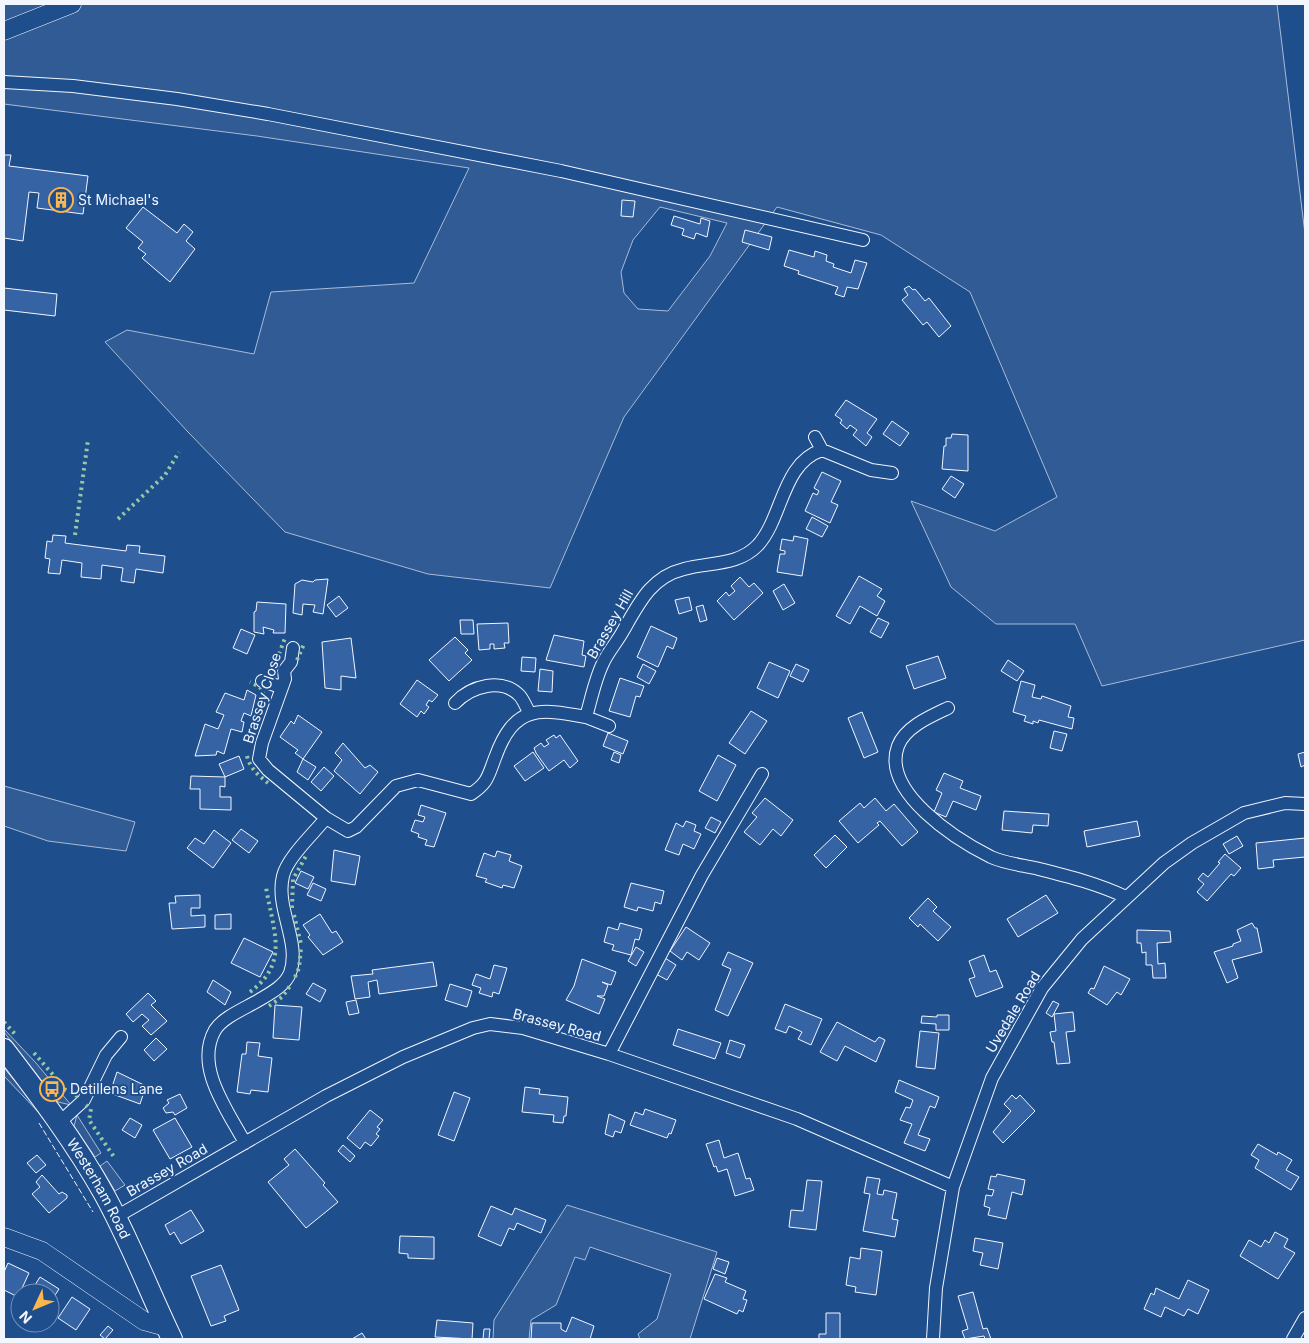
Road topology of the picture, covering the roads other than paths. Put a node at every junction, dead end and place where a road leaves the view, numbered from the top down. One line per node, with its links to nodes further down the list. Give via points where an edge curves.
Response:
1 (72, 4): 2 (main road)
2 (4, 31)
3 (4, 82): 4 (street, via 72,86 268,114 561,170)
4 (863, 240)
5 (815, 438): 6 (street)
6 (822, 450): 7 (street, via 871,470); 14 (street, Brassey Hill, via 812,453 792,475 759,544 741,558 664,575 645,592 602,664)
7 (892, 474)
8 (293, 648): 10 (street, Brassey Close)
9 (262, 681): 10 (street)
10 (281, 688): 18 (street, Brassey Close, via 259,759)
11 (455, 703): 13 (street, via 481,686 500,685 520,696)
12 (948, 708): 19 (street, via 928,717 908,732 898,746 896,767 902,788 949,831 992,858 1095,883)
13 (530, 714): 14 (street, via 547,710); 18 (street, via 515,722 503,736 485,785 471,794 418,780 396,786 356,827 348,831)
14 (586, 717): 15 (street)
15 (609, 726)
16 (762, 774): 22 (street, via 702,875)
17 (1305, 804): 19 (street, Uvedale Road, via 1263,807 1229,821 1164,863)
18 (326, 818): 24 (street, via 288,865 283,876 282,902 293,954 290,974 276,990 232,1016 216,1030 208,1053 211,1076)
19 (1126, 897): 25 (street, Uvedale Road, via 1082,939 1042,988 992,1078)
20 (121, 1037): 23 (street, via 106,1055 84,1100)
21 (4, 1050): 23 (main road, Westerham Road)
22 (609, 1054): 24 (street, Brassey Road, via 523,1028 490,1024 473,1028 326,1096); 25 (street, Brassey Road, via 797,1119)
23 (60, 1122): 26 (main road, Westerham Road)
24 (244, 1143): 26 (street, Brassey Road)
25 (953, 1186): 30 (street, Uvedale Road, via 936,1288)
26 (116, 1217): 29 (main road, Westerham Road)
27 (4, 1236): 29 (main road, via 42,1251 144,1320)
28 (1305, 1318): 31 (street)
29 (169, 1333)
30 (933, 1339)
31 (1293, 1339)

